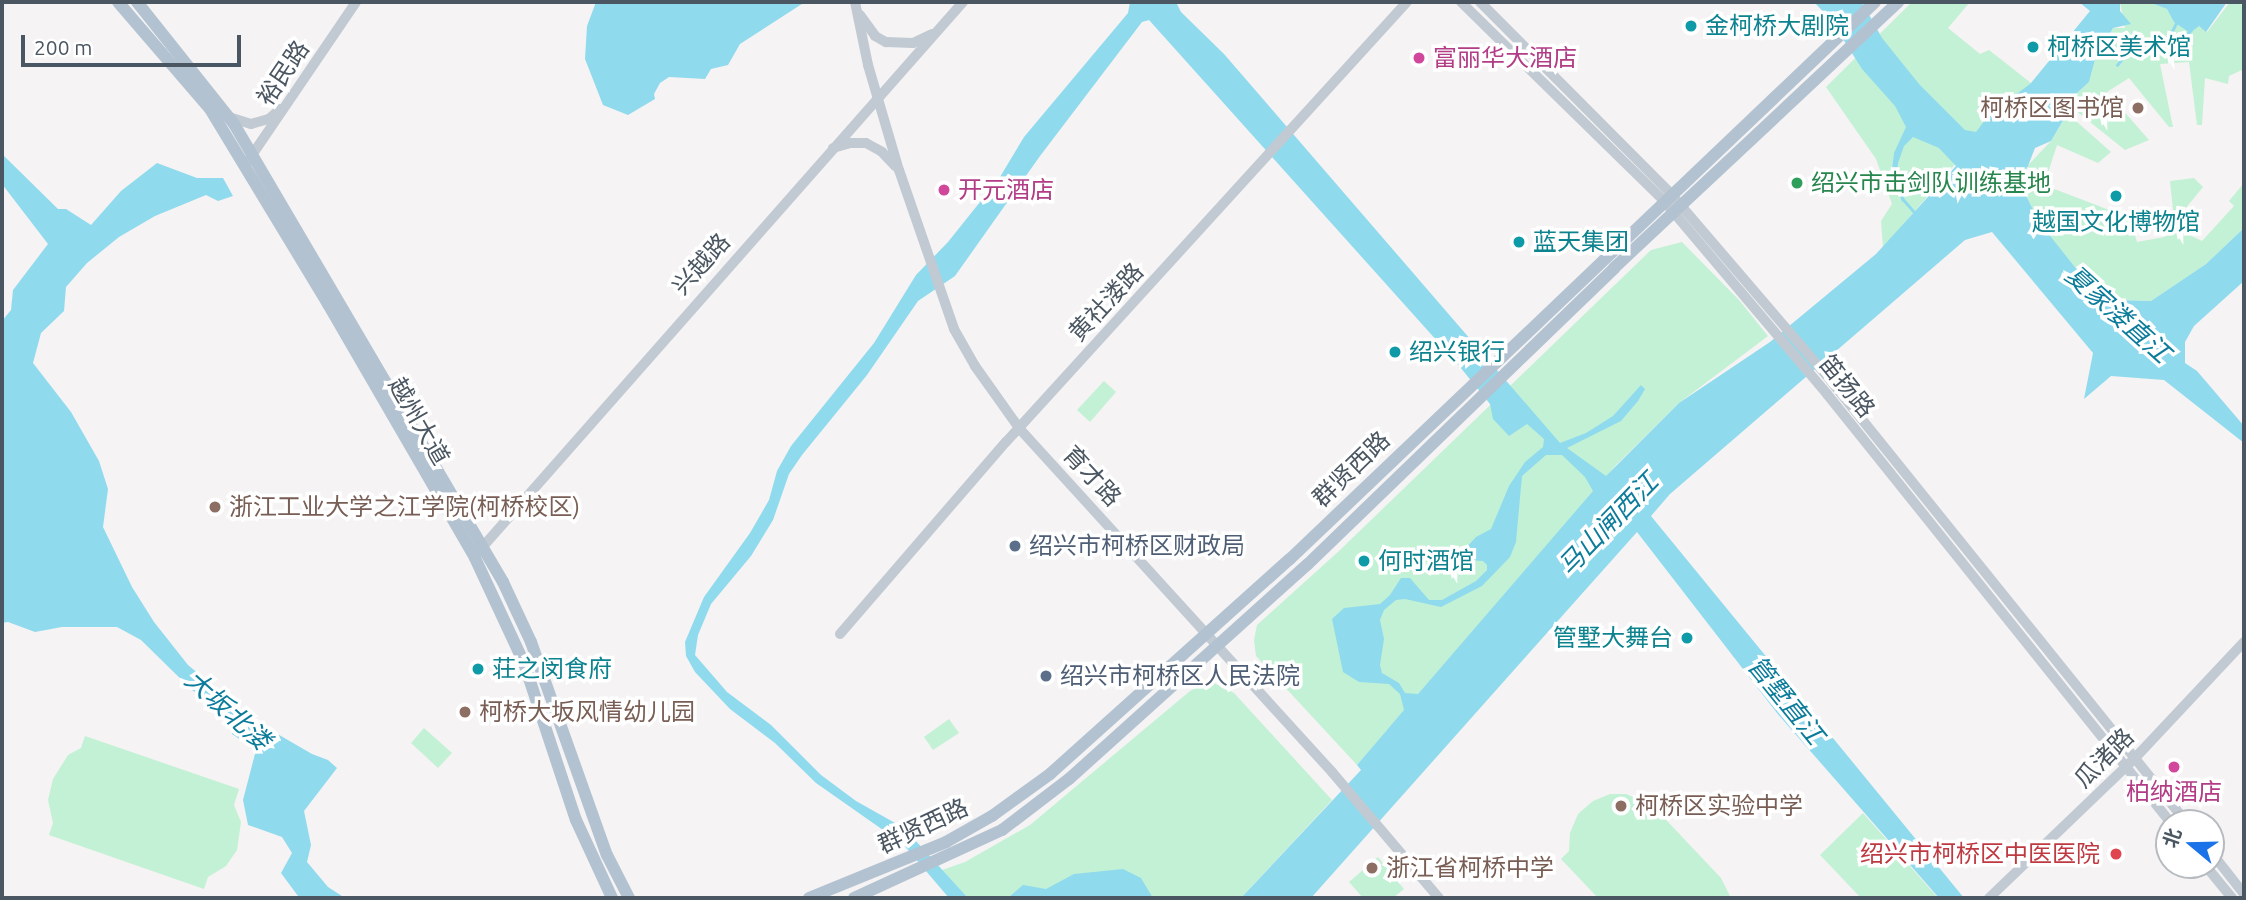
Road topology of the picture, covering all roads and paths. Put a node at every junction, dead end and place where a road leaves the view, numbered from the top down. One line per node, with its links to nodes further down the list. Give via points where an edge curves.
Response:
1 (118, 2): 17 (main road, 越州大道, via 210,109)
2 (137, 2): 14 (main road, 越州大道)
3 (356, 2): 12 (street, 裕民路)
4 (963, 2): 11 (street, 兴越路)
5 (1407, 2): 21 (street, 黄社溇路)
6 (1461, 2): 19 (street, 笛扬路)
7 (1480, 2): 19 (street, 笛扬路)
8 (1898, 2): 20 (main road, 群贤西路)
9 (1871, 5): 19 (main road, 群贤西路)
10 (856, 7): 11 (street, via 875,36 886,42 913,43); 13 (street, 育才路)
11 (936, 32): 13 (street, 兴越路)
12 (293, 96): 14 (street, via 269,119 251,124); 16 (street, 裕民路)
13 (877, 98): 15 (street, 兴越路); 18 (street, 育才路)
14 (229, 117): 16 (main road, 越州大道)
15 (832, 148): 18 (street, via 866,143); 22 (street, 兴越路)
16 (254, 155): 17 (street, 裕民路); 22 (main road, 越州大道)
17 (244, 166): 23 (main road, 越州大道)
18 (899, 170): 21 (street, 育才路, via 954,328)
19 (1667, 198): 20 (street, 笛扬路); 25 (main road, 群贤西路)
20 (1678, 210): 27 (main road, 群贤西路); 28 (street, 笛扬路, via 1831,381); 29 (street, 笛扬路)
21 (1018, 428): 24 (street, 黄社溇路); 25 (street, 育才路)
22 (483, 546): 23 (street, 兴越路); 36 (main road, 越州大道, via 531,642 607,855)
23 (474, 556): 35 (main road, 越州大道, via 524,663 576,820)
24 (840, 634)
25 (1207, 634): 27 (street, 育才路); 37 (main road, 群贤西路, via 1050,775 992,816 911,858)
26 (2244, 642): 28 (street, 瓜渚路)
27 (1217, 646): 38 (main road, 群贤西路, via 1069,779 1002,830); 39 (street, 育才路)
28 (2135, 758): 29 (street, 瓜渚路); 31 (street, 笛扬路)
29 (2126, 767): 30 (street, 笛扬路); 40 (street, 瓜渚路)
30 (2160, 809)
31 (2176, 809)
32 (2225, 870): 34 (street)
33 (2216, 879): 41 (street)
34 (2244, 894)
35 (612, 898)
36 (629, 898)
37 (809, 898)
38 (854, 898)
39 (1439, 898)
40 (1989, 898)
41 (2232, 898)

